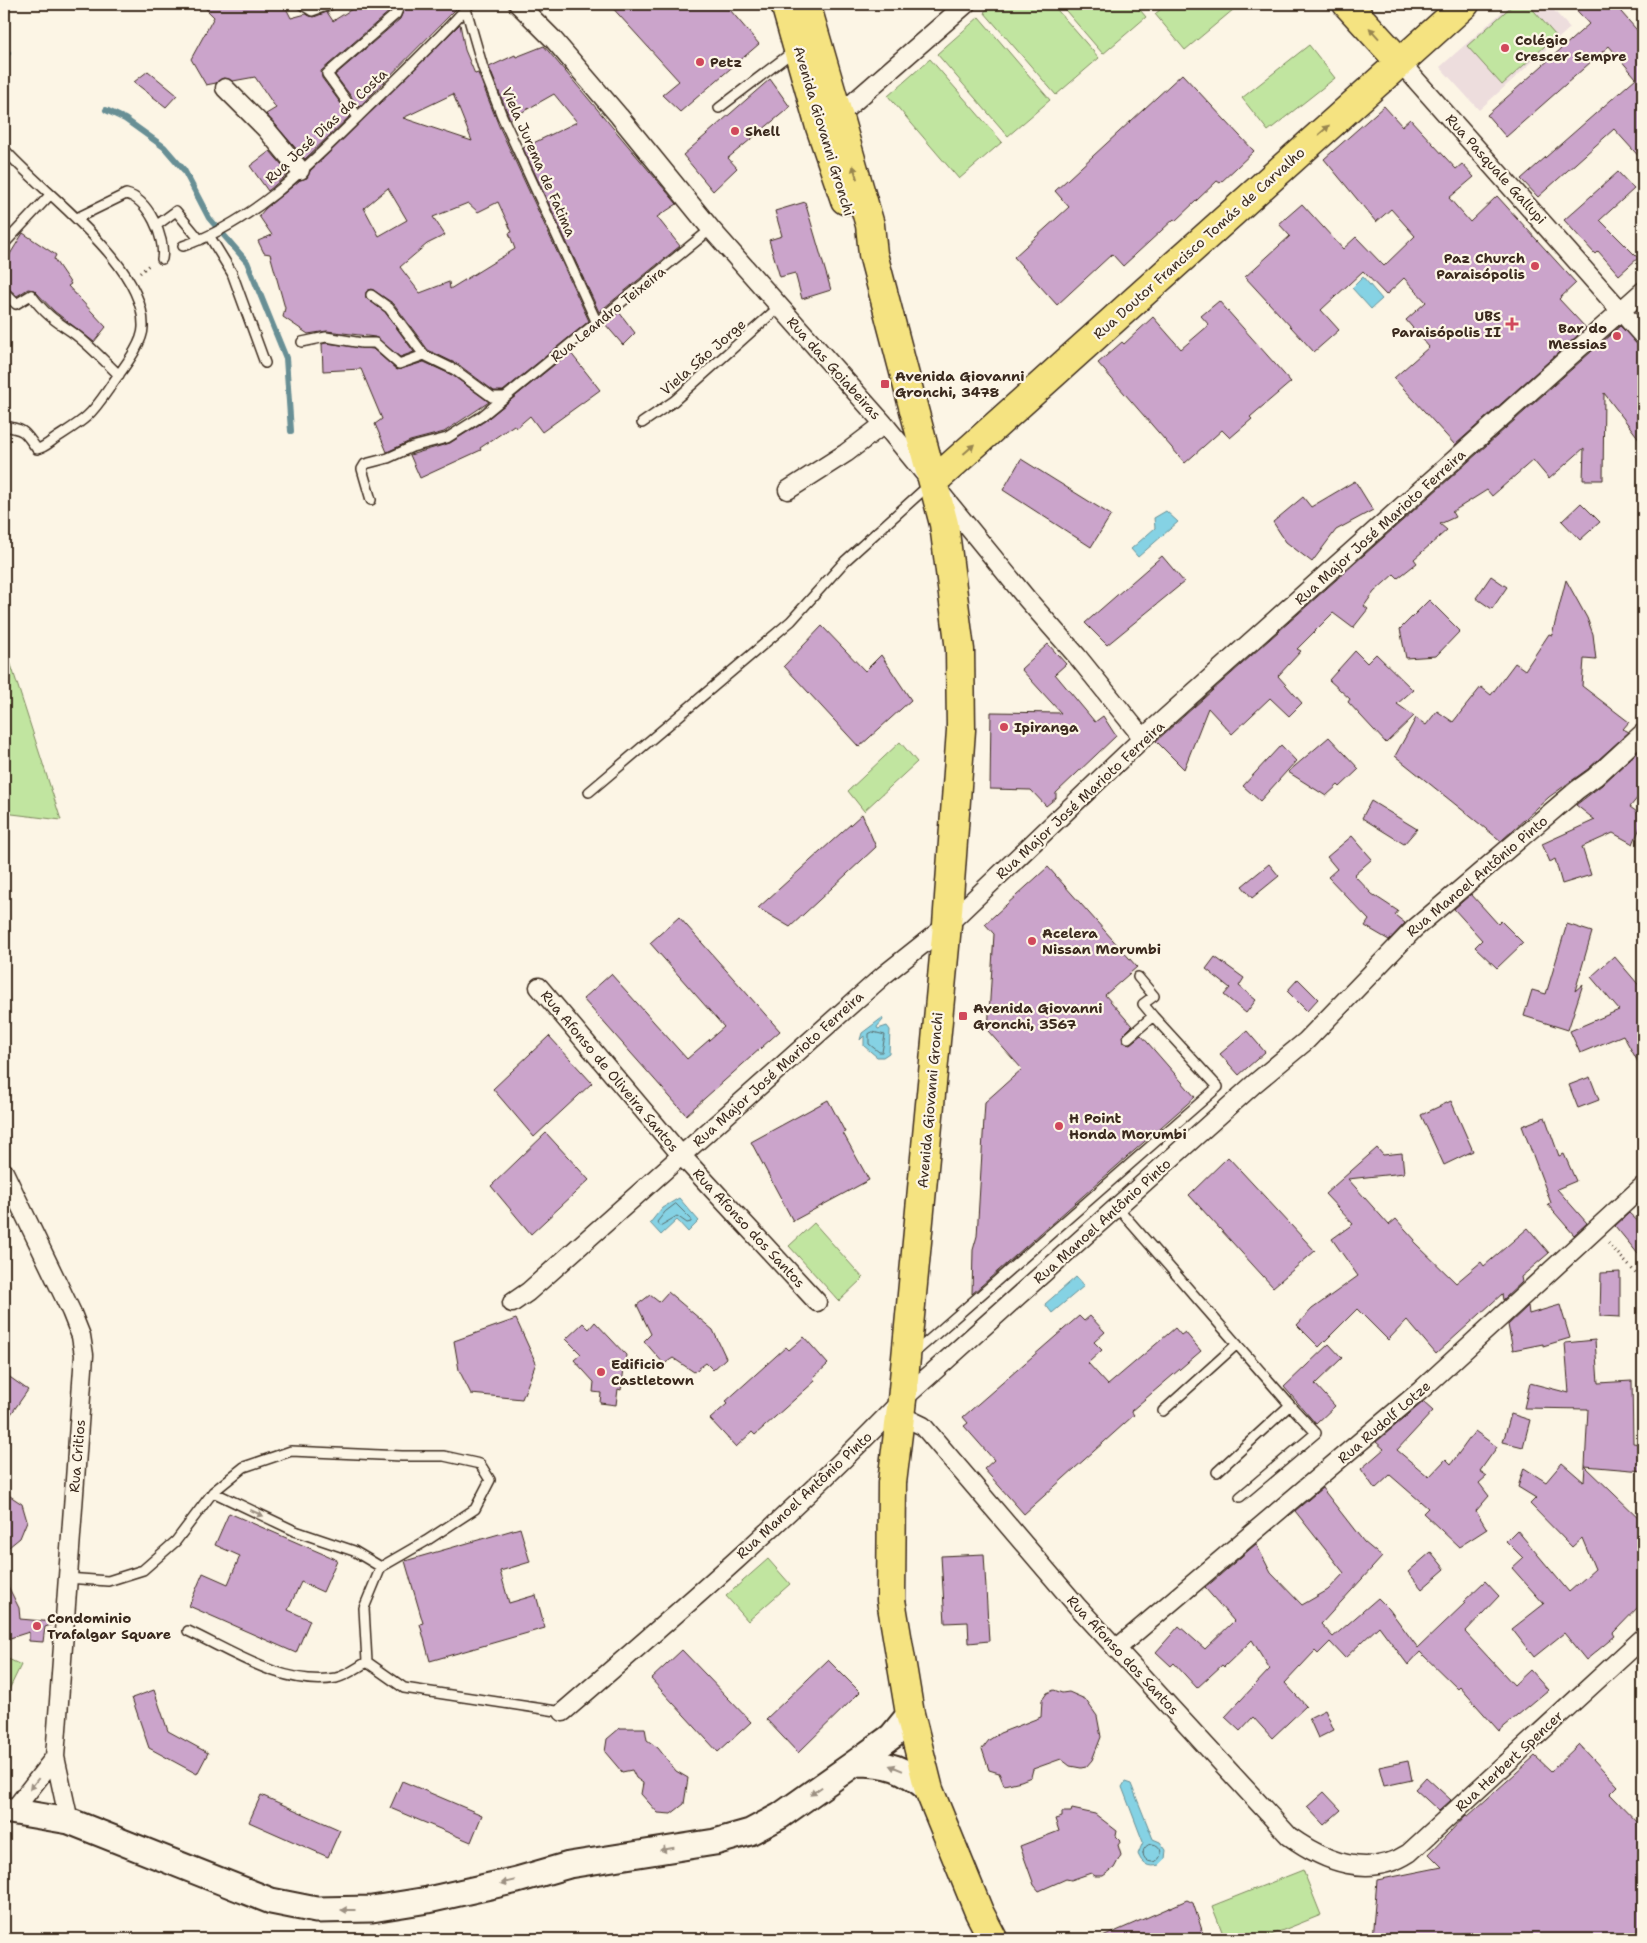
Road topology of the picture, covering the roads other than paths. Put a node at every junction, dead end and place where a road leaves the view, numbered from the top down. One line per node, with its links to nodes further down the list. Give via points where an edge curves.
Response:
1 (301, 4): 2 (lane, via 312,11)
2 (332, 4)
3 (394, 4): 15 (lane, via 398,9 396,14 327,74)
4 (518, 4): 21 (street, Rua das Goiabeiras, via 553,38)
5 (966, 4): 14 (street)
6 (1347, 4): 11 (main road, Rua Pasquale Gallupi, one-way to 6)
7 (1466, 4): 11 (main road, Rua Doutor Francisco Tomás de Carvalho)
8 (468, 6): 15 (lane, Rua José Dias da Costa); 33 (lane, Viela Jurema de Fatima, via 483,68 502,116)
9 (794, 10): 10 (main road, Avenida Giovanni Gronchi); 14 (main road, via 828,117 832,121)
10 (798, 48): 13 (lane); 26 (main road, Avenida Giovanni Gronchi, via 820,127 856,234)
11 (1400, 62): 32 (street, Rua Pasquale Gallupi); 43 (main road, Rua Doutor Francisco Tomás de Carvalho, one-way to 11)
12 (225, 88): 17 (street, via 261,123)
13 (719, 108)
14 (839, 116): 26 (main road, Avenida Giovanni Gronchi, one-way to 14, via 870,225)
15 (358, 117): 17 (lane, Rua José Dias da Costa)
16 (5, 154): 18 (lane)
17 (300, 170): 22 (lane, Rua José Dias da Costa, via 266,199)
18 (50, 196): 19 (lane); 24 (lane)
19 (77, 218): 20 (lane, via 126,194 140,202); 38 (lane, via 101,241 127,278 139,304 143,329)
20 (157, 225): 23 (lane, via 176,211); 27 (lane, via 164,248)
21 (711, 230): 31 (street, Rua das Goiabeiras); 33 (lane, Rua Leandro Teixeira)
22 (210, 237): 23 (lane, Rua José Dias da Costa); 37 (lane, via 232,273)
23 (200, 240): 25 (lane, Rua José Dias da Costa)
24 (4, 244)
25 (183, 246)
26 (873, 254): 43 (main road, Avenida Giovanni Gronchi)
27 (162, 259)
28 (1643, 291): 32 (street, Rua Major José Marioto Ferreira)
29 (4, 292): 38 (lane, via 16,304 32,295 42,310)
30 (371, 296): 36 (lane, via 389,308)
31 (779, 307): 40 (lane, Viela São Jorge, via 674,401); 41 (street, Rua das Goiabeiras)
32 (1622, 310): 34 (street, Rua Pasquale Gallupi); 47 (street, Rua Major José Marioto Ferreira)
33 (597, 323): 39 (lane, Rua Leandro Teixeira)
34 (1643, 336)
35 (302, 342): 36 (lane, via 326,337 375,343 399,364)
36 (424, 355): 39 (lane, via 455,370 486,394 494,398)
37 (265, 363)
38 (119, 375): 42 (lane, via 85,420 40,449 22,430)
39 (504, 397): 45 (lane, Rua Leandro Teixeira, via 482,416 447,438 365,464 362,468)
40 (642, 424)
41 (884, 424): 43 (street, Rua das Goiabeiras); 44 (street)
42 (4, 426)
43 (933, 482): 47 (street, Rua das Goiabeiras); 48 (lane, via 845,561 791,621); 49 (main road, Avenida Giovanni Gronchi, via 954,586 960,650 961,730)
44 (788, 490)
45 (371, 500)
46 (1643, 733): 57 (street, Rua Manoel Antônio Pinto, via 1414,929 1306,1041)
47 (1143, 738): 49 (street, Rua Major José Marioto Ferreira)
48 (589, 792)
49 (947, 925): 54 (street, Rua Major José Marioto Ferreira, via 884,975); 61 (main road, Avenida Giovanni Gronchi)
50 (1138, 978): 52 (lane, via 1154,996 1143,1004)
51 (539, 987): 54 (street, Rua Afonso de Oliveira Santos)
52 (1153, 1016): 53 (lane); 61 (lane, via 1218,1087)
53 (1128, 1038)
54 (681, 1154): 58 (street, Rua Afonso dos Santos); 59 (street, Rua Major José Marioto Ferreira)
55 (4, 1172): 69 (street, Rua Critios, via 71,1311 83,1346 84,1374)
56 (1643, 1186): 72 (street, Rua Rudolf Lotze, via 1421,1390)
57 (1117, 1207): 60 (lane); 63 (street, Rua Manoel Antônio Pinto)
58 (817, 1302)
59 (512, 1303)
60 (1237, 1344): 62 (lane); 64 (lane)
61 (906, 1361): 63 (main road, Avenida Giovanni Gronchi)
62 (1290, 1405): 65 (lane); 67 (lane, via 1316,1432)
63 (901, 1408): 72 (street, Rua Afonso dos Santos, via 924,1426); 74 (street, Rua Manoel Antônio Pinto, via 677,1614); 75 (main road, Avenida Giovanni Gronchi, via 892,1483 891,1600)
64 (1163, 1411)
65 (1217, 1472)
66 (213, 1492): 68 (lane, one-way to 68, via 295,1531 354,1551); 68 (lane, via 244,1467 291,1451 444,1456 480,1464 490,1480 475,1509); 69 (lane, via 176,1541 143,1570 108,1582)
67 (1240, 1497)
68 (381, 1567): 73 (lane, via 364,1608)
69 (67, 1578): 76 (street, Rua Critios)
70 (188, 1631): 73 (lane, via 273,1672 316,1679 338,1678)
71 (1643, 1638): 81 (street, Rua Herbert Spencer, via 1409,1853 1392,1863)
72 (1116, 1649): 81 (street, Rua Afonso dos Santos, via 1289,1836 1318,1856)
73 (367, 1662): 74 (lane, via 404,1688)
74 (562, 1712)
75 (910, 1714): 77 (street, via 892,1736); 78 (main road, Avenida Giovanni Gronchi)
76 (55, 1757): 79 (street, one-way to 79); 80 (street, Rua Critios)
77 (855, 1763): 78 (street, one-way to 77, via 890,1764); 80 (street, one-way to 80, via 780,1816 750,1832 715,1842 569,1865 463,1892 372,1909 316,1910 271,1901)
78 (930, 1790): 82 (main road, Avenida Giovanni Gronchi)
79 (8, 1810): 80 (street)
80 (69, 1821)
81 (1366, 1867)
82 (993, 1939)

